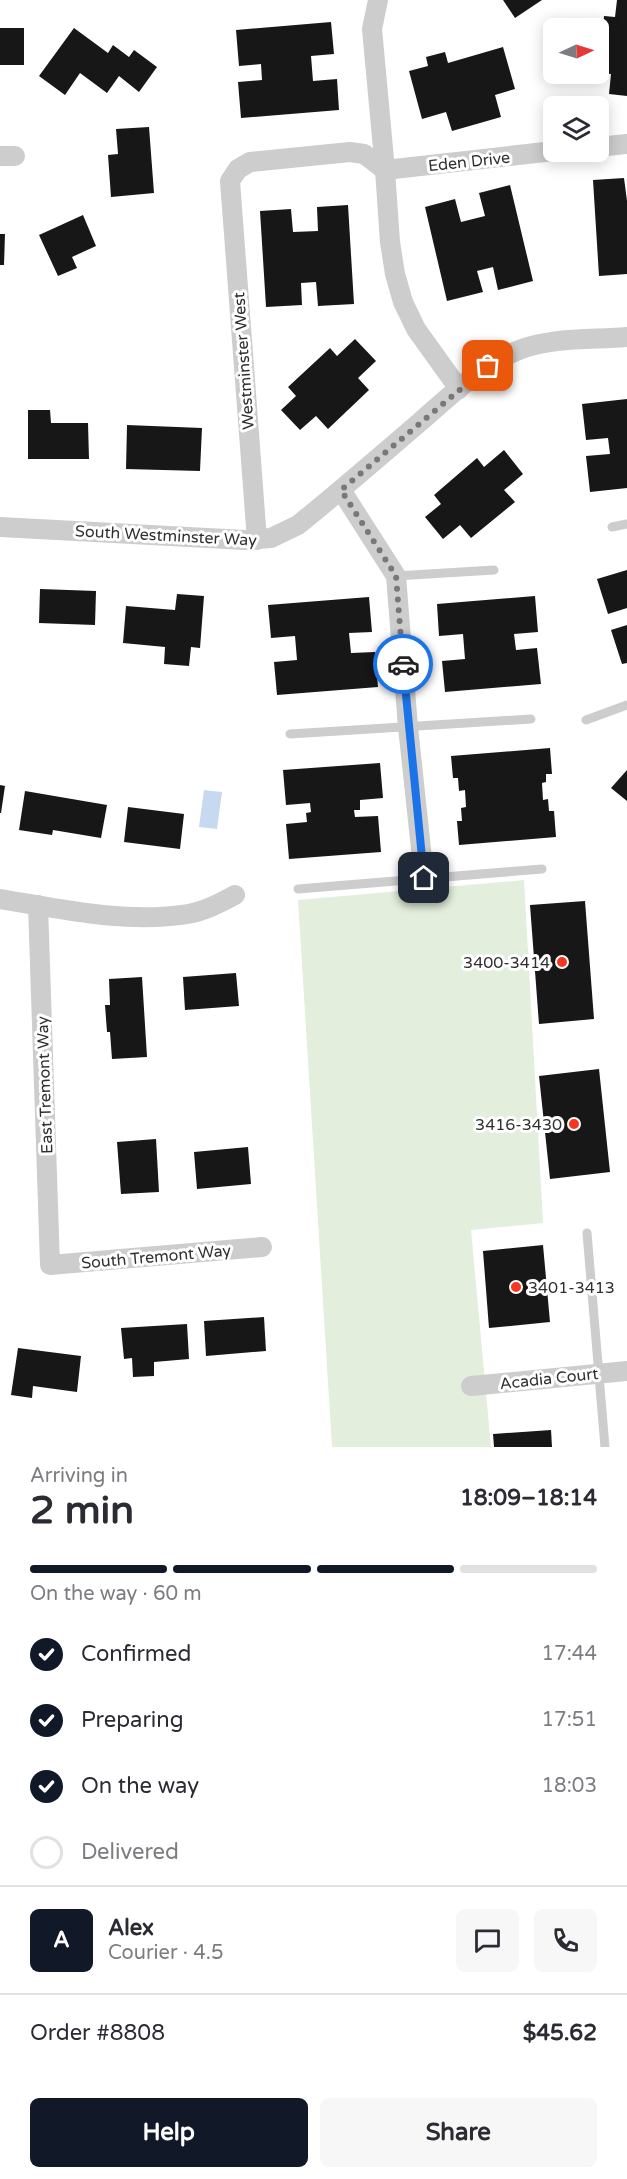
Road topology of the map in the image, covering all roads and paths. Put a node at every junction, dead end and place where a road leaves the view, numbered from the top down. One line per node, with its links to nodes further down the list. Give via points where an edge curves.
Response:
1 (378, 0): 5 (street, via 372,29)
2 (627, 144): 3 (street)
3 (609, 146)
4 (543, 153): 5 (street, Eden Drive)
5 (385, 170): 7 (street, via 390,242 403,302 416,329); 12 (street, Westminster West, via 364,154 350,152 250,162 238,169 230,181)
6 (627, 337): 7 (street, South Westminster Way, via 545,343 521,349 488,366)
7 (459, 389): 8 (street, South Westminster Way)
8 (341, 490): 12 (street, South Westminster Way, via 298,525); 14 (street)
9 (627, 524): 11 (lane)
10 (0, 527): 12 (street, South Westminster Way)
11 (612, 527)
12 (257, 540)
13 (494, 570): 14 (lane)
14 (396, 576): 18 (street)
15 (627, 705): 17 (lane)
16 (531, 719): 18 (lane)
17 (586, 720)
18 (408, 727): 19 (lane); 21 (street)
19 (290, 734)
20 (542, 869): 21 (lane)
21 (424, 878): 22 (lane)
22 (298, 889)
23 (235, 896): 25 (street, via 189,914 159,917 116,916)
24 (0, 899): 25 (street)
25 (38, 905): 28 (street, East Tremont Way)
26 (587, 1233): 30 (lane)
27 (262, 1247): 28 (street, South Tremont Way)
28 (50, 1265)
29 (627, 1371): 30 (street, Acadia Court)
30 (600, 1373): 31 (street, Acadia Court); 32 (lane)
31 (471, 1386)
32 (606, 1447)

